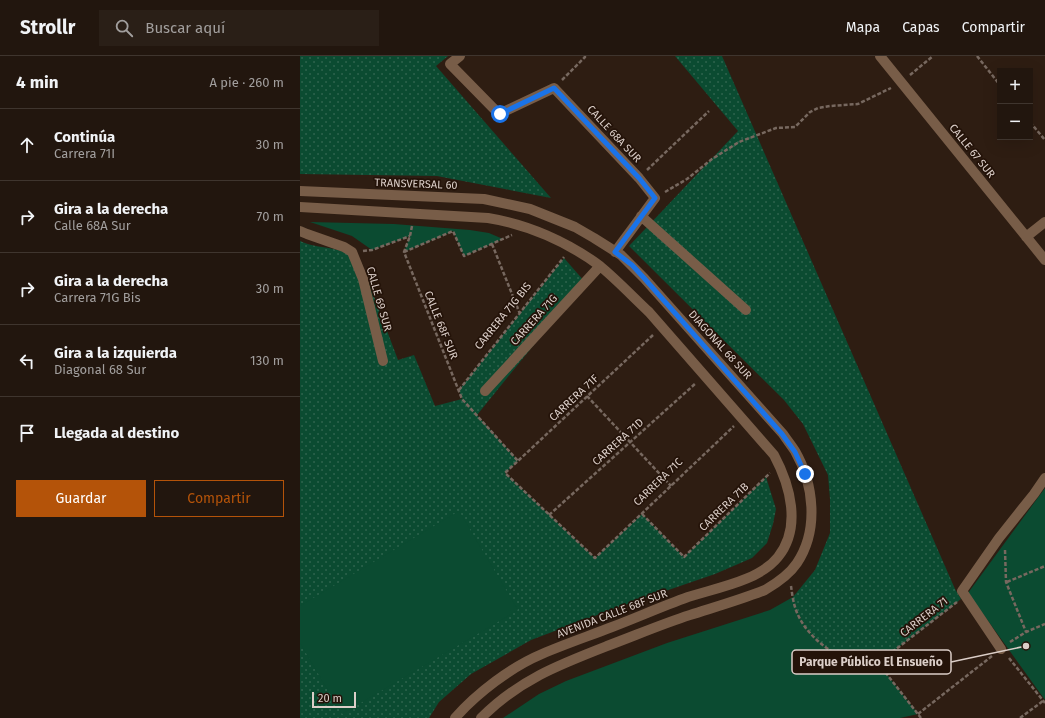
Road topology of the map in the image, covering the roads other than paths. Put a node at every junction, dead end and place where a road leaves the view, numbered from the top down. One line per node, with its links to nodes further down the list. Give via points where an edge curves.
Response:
1 (460, 56): 6 (street, CALLE 68A SUR, via 450,64 500,114 554,88 655,198)
2 (880, 56): 9 (street, CALLE 67 SUR)
3 (300, 191): 5 (street, TRANSVERSAL 60, via 484,199)
4 (300, 207): 12 (street, via 501,220 529,228 572,248)
5 (530, 208): 10 (street, DIAGONAL 68 SUR, via 575,227)
6 (641, 216): 10 (street); 13 (street)
7 (1045, 222): 9 (street)
8 (300, 231): 14 (street, CALLE 69 SUR, via 352,252 363,279)
9 (1026, 237): 11 (street, CALLE 67 SUR)
10 (615, 252): 19 (street, DIAGONAL 68 SUR, via 644,278 795,452 805,474 810,496 812,518 809,539 797,564 765,590 659,626 541,674 496,703)
11 (1045, 260)
12 (600, 266): 15 (street, CARRERA 71G); 18 (street, AVENIDA CALLE 68F SUR, via 649,312 774,455 783,472 789,496 791,531 778,558 749,578 687,598 540,654 479,694)
13 (746, 310)
14 (383, 361)
15 (486, 391)
16 (1045, 478): 17 (street, via 962,591)
17 (1001, 649)
18 (455, 718)
19 (481, 718)

